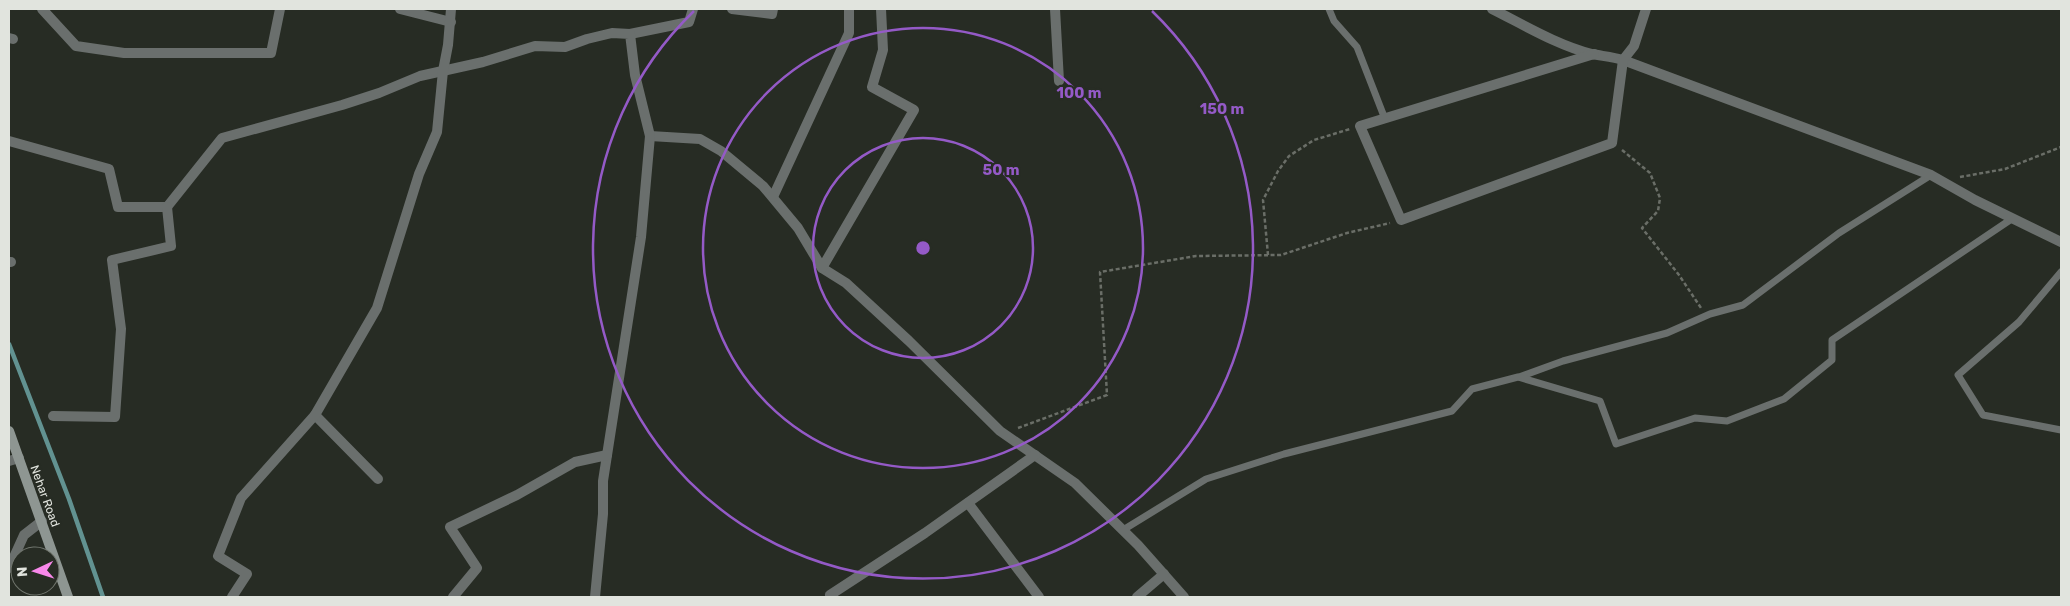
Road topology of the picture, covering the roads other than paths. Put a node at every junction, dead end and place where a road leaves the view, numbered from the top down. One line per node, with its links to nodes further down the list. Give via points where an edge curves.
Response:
1 (42, 9): 2 (street, via 76,46 124,53 200,54 271,53)
2 (280, 9)
3 (400, 9): 14 (street)
4 (451, 9): 14 (street)
5 (693, 9): 15 (street, via 689,22)
6 (732, 9): 7 (street, via 772,14)
7 (773, 9)
8 (848, 9): 24 (street, via 849,33)
9 (881, 9): 28 (street, via 883,50 872,87 914,110)
10 (1055, 9): 19 (street)
11 (1329, 9): 20 (lane, via 1357,47)
12 (1492, 9): 16 (street, via 1550,38)
13 (1646, 9): 17 (street, via 1634,46)
14 (450, 22): 18 (street)
15 (630, 34): 18 (street, via 612,33 565,47 535,46); 21 (street, via 635,75)
16 (1594, 54): 17 (street); 20 (street)
17 (1623, 60): 20 (street, via 1612,143 1401,220 1360,126); 23 (street)
18 (443, 71): 25 (street, via 420,76 342,105 222,138); 31 (street, via 438,132 419,174 377,308)
19 (1059, 81)
20 (1385, 119)
21 (650, 136): 24 (street, via 700,138 721,151); 35 (street, via 641,237)
22 (9, 141): 25 (street, via 109,169 118,207)
23 (1931, 175): 26 (street); 30 (lane, via 1839,233 1743,305 1706,315 1667,333 1563,361)
24 (773, 197): 28 (street, via 798,228)
25 (167, 206): 32 (street, via 171,246 112,260 121,329 115,416)
26 (2013, 218): 27 (street); 30 (lane, via 1832,340 1832,360 1784,399 1727,421 1695,418 1616,444 1600,401)
27 (2061, 242)
28 (822, 268): 36 (street, via 846,283 910,341 1004,434)
29 (2061, 272): 33 (lane, via 2019,322 1958,375 1983,415)
30 (1518, 377): 41 (lane, via 1472,389 1452,411 1284,454 1206,479)
31 (315, 415): 38 (street); 45 (street, via 241,498 218,556 247,574)
32 (53, 416)
33 (2061, 430)
34 (9, 431): 37 (main road, Nehar Road)
35 (607, 455): 46 (street, via 575,462 517,495 450,527 477,568); 47 (street)
36 (1035, 455): 39 (street); 41 (street, via 1075,483)
37 (14, 459): 40 (main road, Nehar Road)
38 (378, 479)
39 (968, 503): 48 (street); 49 (street)
40 (42, 521): 42 (street, via 24,535); 44 (main road, Nehar Road)
41 (1123, 530): 43 (street)
42 (9, 568)
43 (1164, 574): 50 (street); 51 (street)
44 (68, 597)
45 (232, 597)
46 (453, 597)
47 (595, 597)
48 (832, 597)
49 (1039, 597)
50 (1137, 597)
51 (1184, 597)

